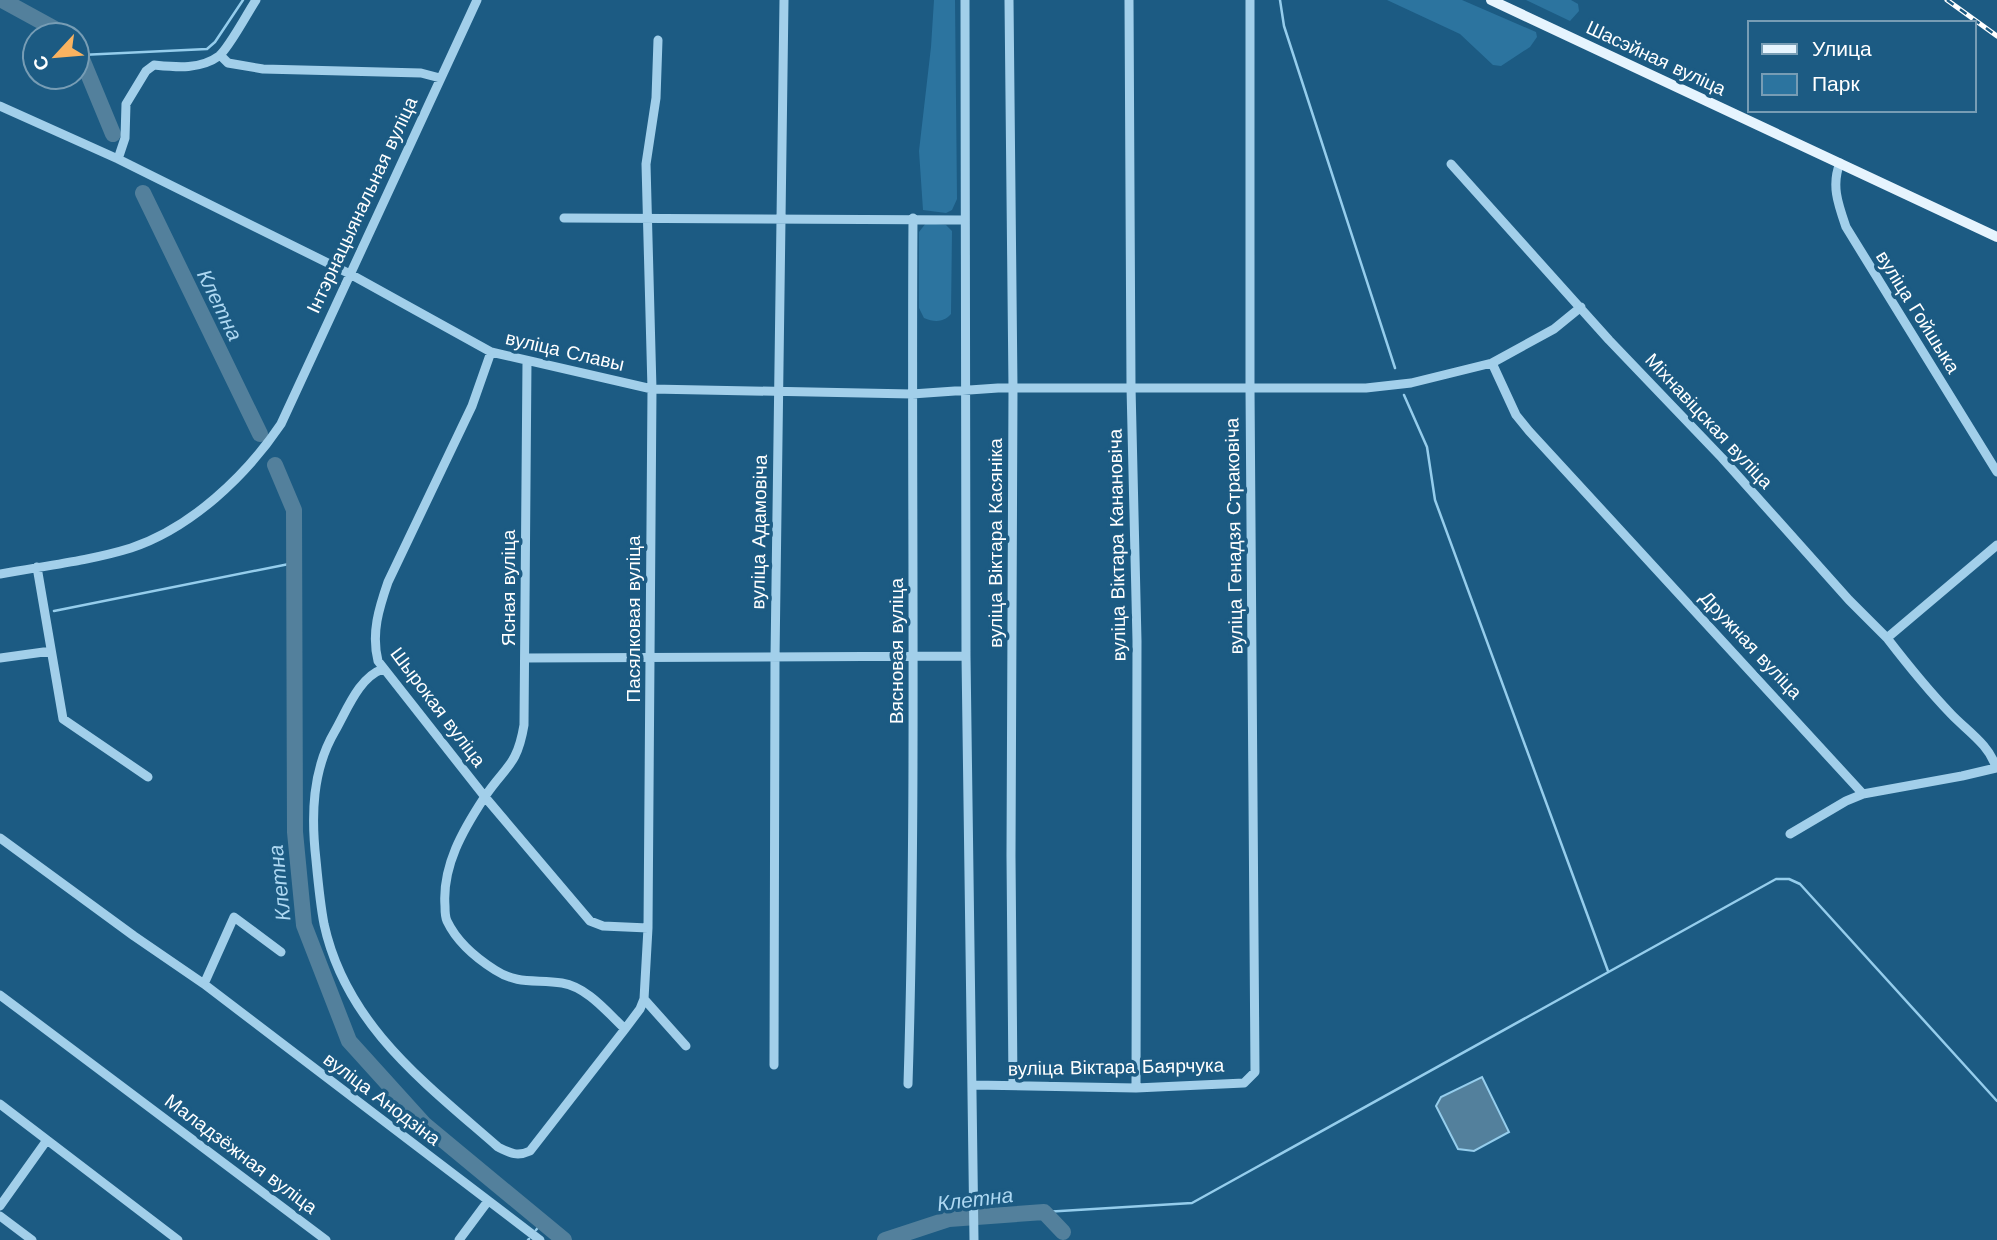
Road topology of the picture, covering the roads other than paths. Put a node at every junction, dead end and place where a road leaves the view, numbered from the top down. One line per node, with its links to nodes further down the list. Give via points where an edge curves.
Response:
1 (256, 0): 10 (street)
2 (477, 0): 11 (street, Інтэрнацыянальная вуліца)
3 (783, 0): 19 (street, вуліца Адамовіча)
4 (965, 0): 20 (street)
5 (1009, 0): 28 (street, вуліца Віктара Касяніка)
6 (1129, 0): 27 (street, вуліца Віктара Канановіча)
7 (1250, 0): 29 (street, вуліца Генадзя Страковіча)
8 (1491, 0): 14 (main road, Шасэйная вуліца)
9 (658, 40): 16 (street, Пасялковая вуліца, via 656,98 646,164)
10 (220, 55): 11 (street, via 228,63 263,69 421,73); 13 (street, via 201,64 153,65 146,71 126,104 125,138)
11 (439, 78): 22 (street, Інтэрнацыянальная вуліца)
12 (0, 106): 13 (street, вуліца Славы)
13 (118, 159): 22 (street, вуліца Славы)
14 (1840, 163): 21 (main road, Шасэйная вуліца); 34 (street, вуліца Гойшыка, via 1835,191 1846,227)
15 (1451, 164): 23 (street, Міхнавіцская вуліца)
16 (649, 217): 17 (street); 19 (street); 30 (street, Пасялковая вуліца)
17 (564, 218)
18 (913, 218): 19 (street); 20 (street); 33 (street, Вясновая вуліца)
19 (781, 219): 31 (street, вуліца Адамовіча)
20 (964, 220): 32 (street)
21 (1997, 237)
22 (350, 274): 24 (street, вуліца Славы); 36 (street, Інтэрнацыянальная вуліца, via 281,424 234,482 201,509 133,547)
23 (1581, 307): 26 (street, via 1554,329); 38 (street, Міхнавіцская вуліца)
24 (491, 352): 25 (street, вуліца Славы); 46 (street, Шырокая вуліца, via 472,406 379,608 375,649)
25 (527, 361): 30 (street, вуліца Славы); 43 (street, Ясная вуліца)
26 (1492, 362): 29 (street, вуліца Славы, via 1411,383 1366,388); 49 (street, Дружная вуліца, via 1516,415 1529,432)
27 (1130, 387): 28 (street, вуліца Славы); 29 (street, вуліца Славы); 65 (street, вуліца Віктара Канановіча, via 1137,641)
28 (1013, 388): 32 (street, вуліца Славы); 64 (street, вуліца Віктара Касяніка)
29 (1250, 388): 61 (street, вуліца Генадзя Страковіча)
30 (652, 389): 31 (street, вуліца Славы); 45 (street, Пасялковая вуліца)
31 (778, 391): 33 (street, вуліца Славы); 44 (street, вуліца Адамовіча)
32 (964, 392): 33 (street, вуліца Славы); 40 (street)
33 (912, 394): 41 (street, Вясновая вуліца)
34 (1997, 472)
35 (1997, 545): 38 (street)
36 (37, 567): 37 (street, Інтэрнацыянальная вуліца); 39 (street)
37 (0, 574)
38 (1887, 638): 47 (street, via 1993,756)
39 (51, 651): 42 (street); 48 (street, via 63,719)
40 (966, 656): 41 (street); 63 (street)
41 (914, 657): 44 (street); 62 (street, Вясновая вуліца)
42 (0, 658)
43 (526, 658): 45 (street); 50 (street, Ясная вуліца, via 520,748)
44 (775, 658): 45 (street); 60 (street, вуліца Адамовіча)
45 (650, 659): 53 (street, Пасялковая вуліца)
46 (383, 669): 50 (street, Шырокая вуліца); 58 (street, Пасялковая вуліца, via 368,676 326,747 315,785 313,832 324,926 357,1004 405,1066 498,1147 521,1155 530,1151)
47 (1996, 767): 49 (street)
48 (148, 777)
49 (1864, 794): 51 (street)
50 (483, 799): 53 (street, Шырокая вуліца, via 590,921); 58 (street, via 448,866 446,920 474,957 501,974 583,990)
51 (1790, 834)
52 (0, 838): 55 (street, вуліца Анодзіна)
53 (648, 928): 57 (street, Пасялковая вуліца)
54 (281, 952): 55 (street, via 234,917)
55 (204, 984): 68 (street, вуліца Анодзіна)
56 (0, 995): 73 (street, Маладзёжная вуліца)
57 (644, 999): 58 (street, Пасялковая вуліца); 59 (street)
58 (625, 1029)
59 (686, 1046)
60 (774, 1065)
61 (1255, 1072): 65 (street, вуліца Віктара Баярчука, via 1244,1083)
62 (908, 1084)
63 (973, 1085): 64 (street, вуліца Віктара Баярчука); 76 (street)
64 (1013, 1085): 65 (street, вуліца Віктара Баярчука)
65 (1136, 1088)
66 (0, 1104): 67 (street)
67 (47, 1140): 69 (street); 72 (street)
68 (488, 1202): 74 (street); 75 (street, вуліца Анодзіна)
69 (0, 1206)
70 (0, 1216): 71 (street)
71 (32, 1240)
72 (178, 1240)
73 (326, 1240)
74 (459, 1240)
75 (540, 1240)
76 (974, 1240)

